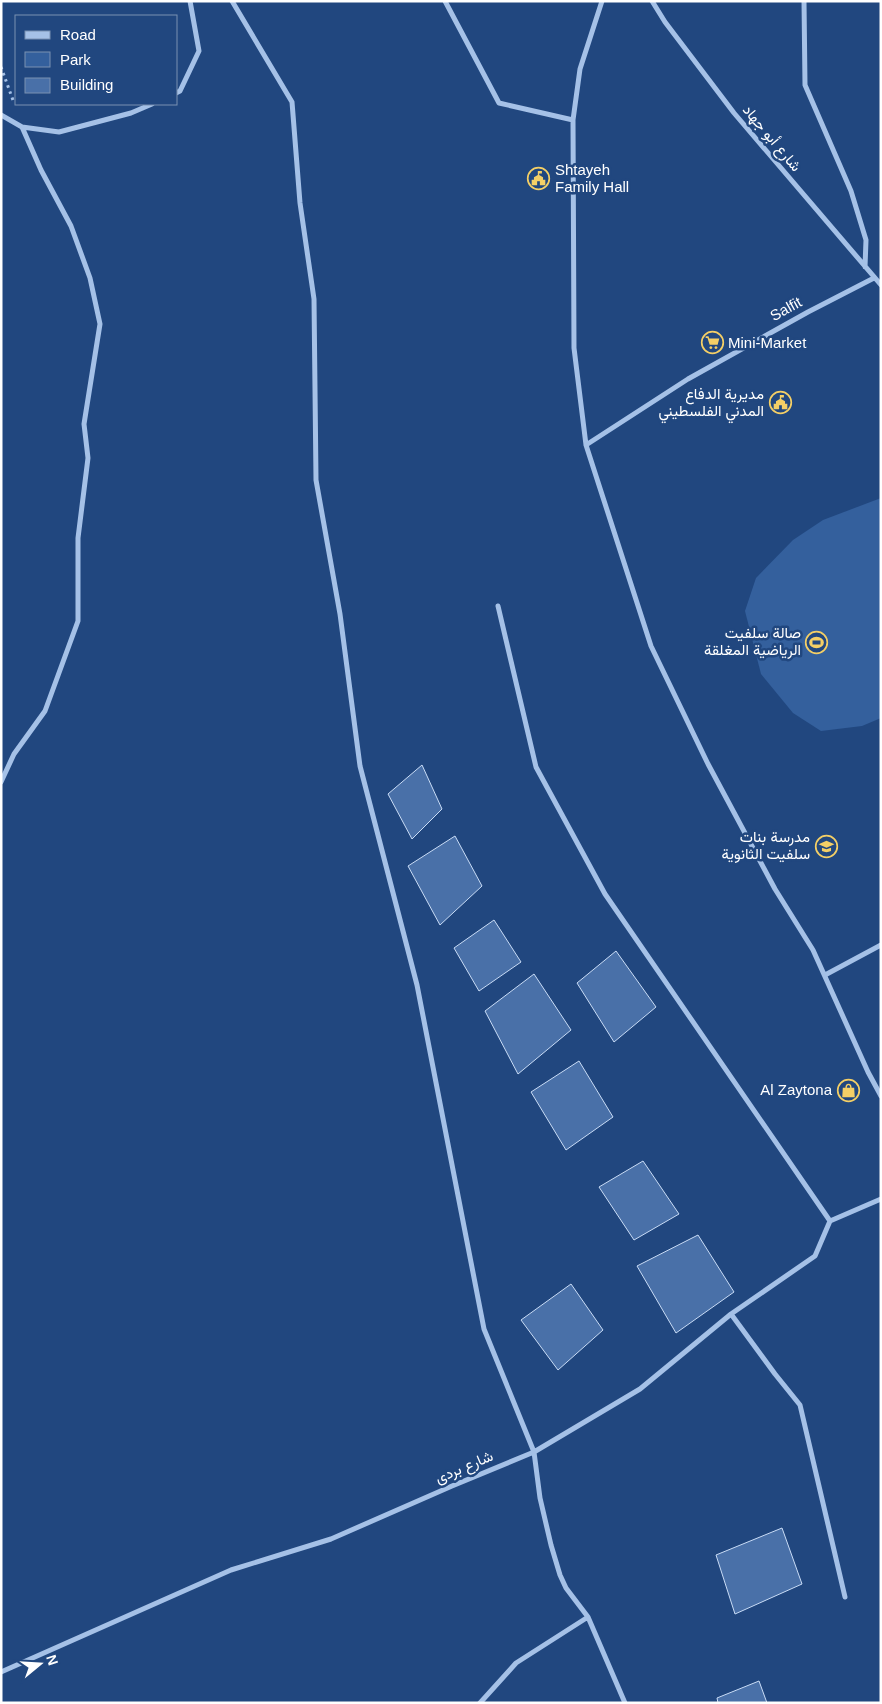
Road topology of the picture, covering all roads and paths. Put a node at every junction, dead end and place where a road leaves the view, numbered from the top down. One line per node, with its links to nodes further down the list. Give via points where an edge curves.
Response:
1 (190, 1): 8 (street, via 198,51)
2 (232, 1): 25 (street, via 292,102 300,203 314,299 316,480 340,614 360,766 417,985 484,1329)
3 (444, 1): 11 (street, via 499,103)
4 (602, 1): 11 (street, via 580,69)
5 (652, 1): 13 (street, شارع أبو جهاد, via 734,114)
6 (804, 1): 13 (street, via 805,85 851,191 866,240)
7 (1, 67): 12 (path)
8 (178, 92)
9 (150, 105): 12 (street, via 59,132)
10 (1, 115): 12 (street)
11 (573, 120): 16 (street, via 574,348)
12 (22, 127): 18 (street, via 71,226 90,278 100,324 84,424 88,458 78,538 78,621 45,711 14,754)
13 (865, 267): 14 (street, شارع أبو جهاد)
14 (874, 278): 15 (street, شارع أبو جهاد); 16 (street, Salfit, via 688,379)
15 (881, 284)
16 (586, 445): 20 (street, via 651,646 712,772)
17 (498, 606): 23 (street, via 536,767 605,894)
18 (1, 782)
19 (881, 945): 20 (street)
20 (825, 975): 21 (street)
21 (881, 1096)
22 (881, 1199): 23 (street)
23 (830, 1221): 24 (street, شارع بردى, via 815,1256)
24 (731, 1314): 25 (street, شارع بردى, via 640,1389); 26 (street, via 800,1405)
25 (534, 1452): 27 (street, via 540,1498 560,1575); 28 (street, شارع بردى, via 331,1539 231,1570)
26 (845, 1597)
27 (588, 1617): 29 (street, via 516,1663); 30 (street)
28 (1, 1672)
29 (480, 1703)
30 (625, 1703)

